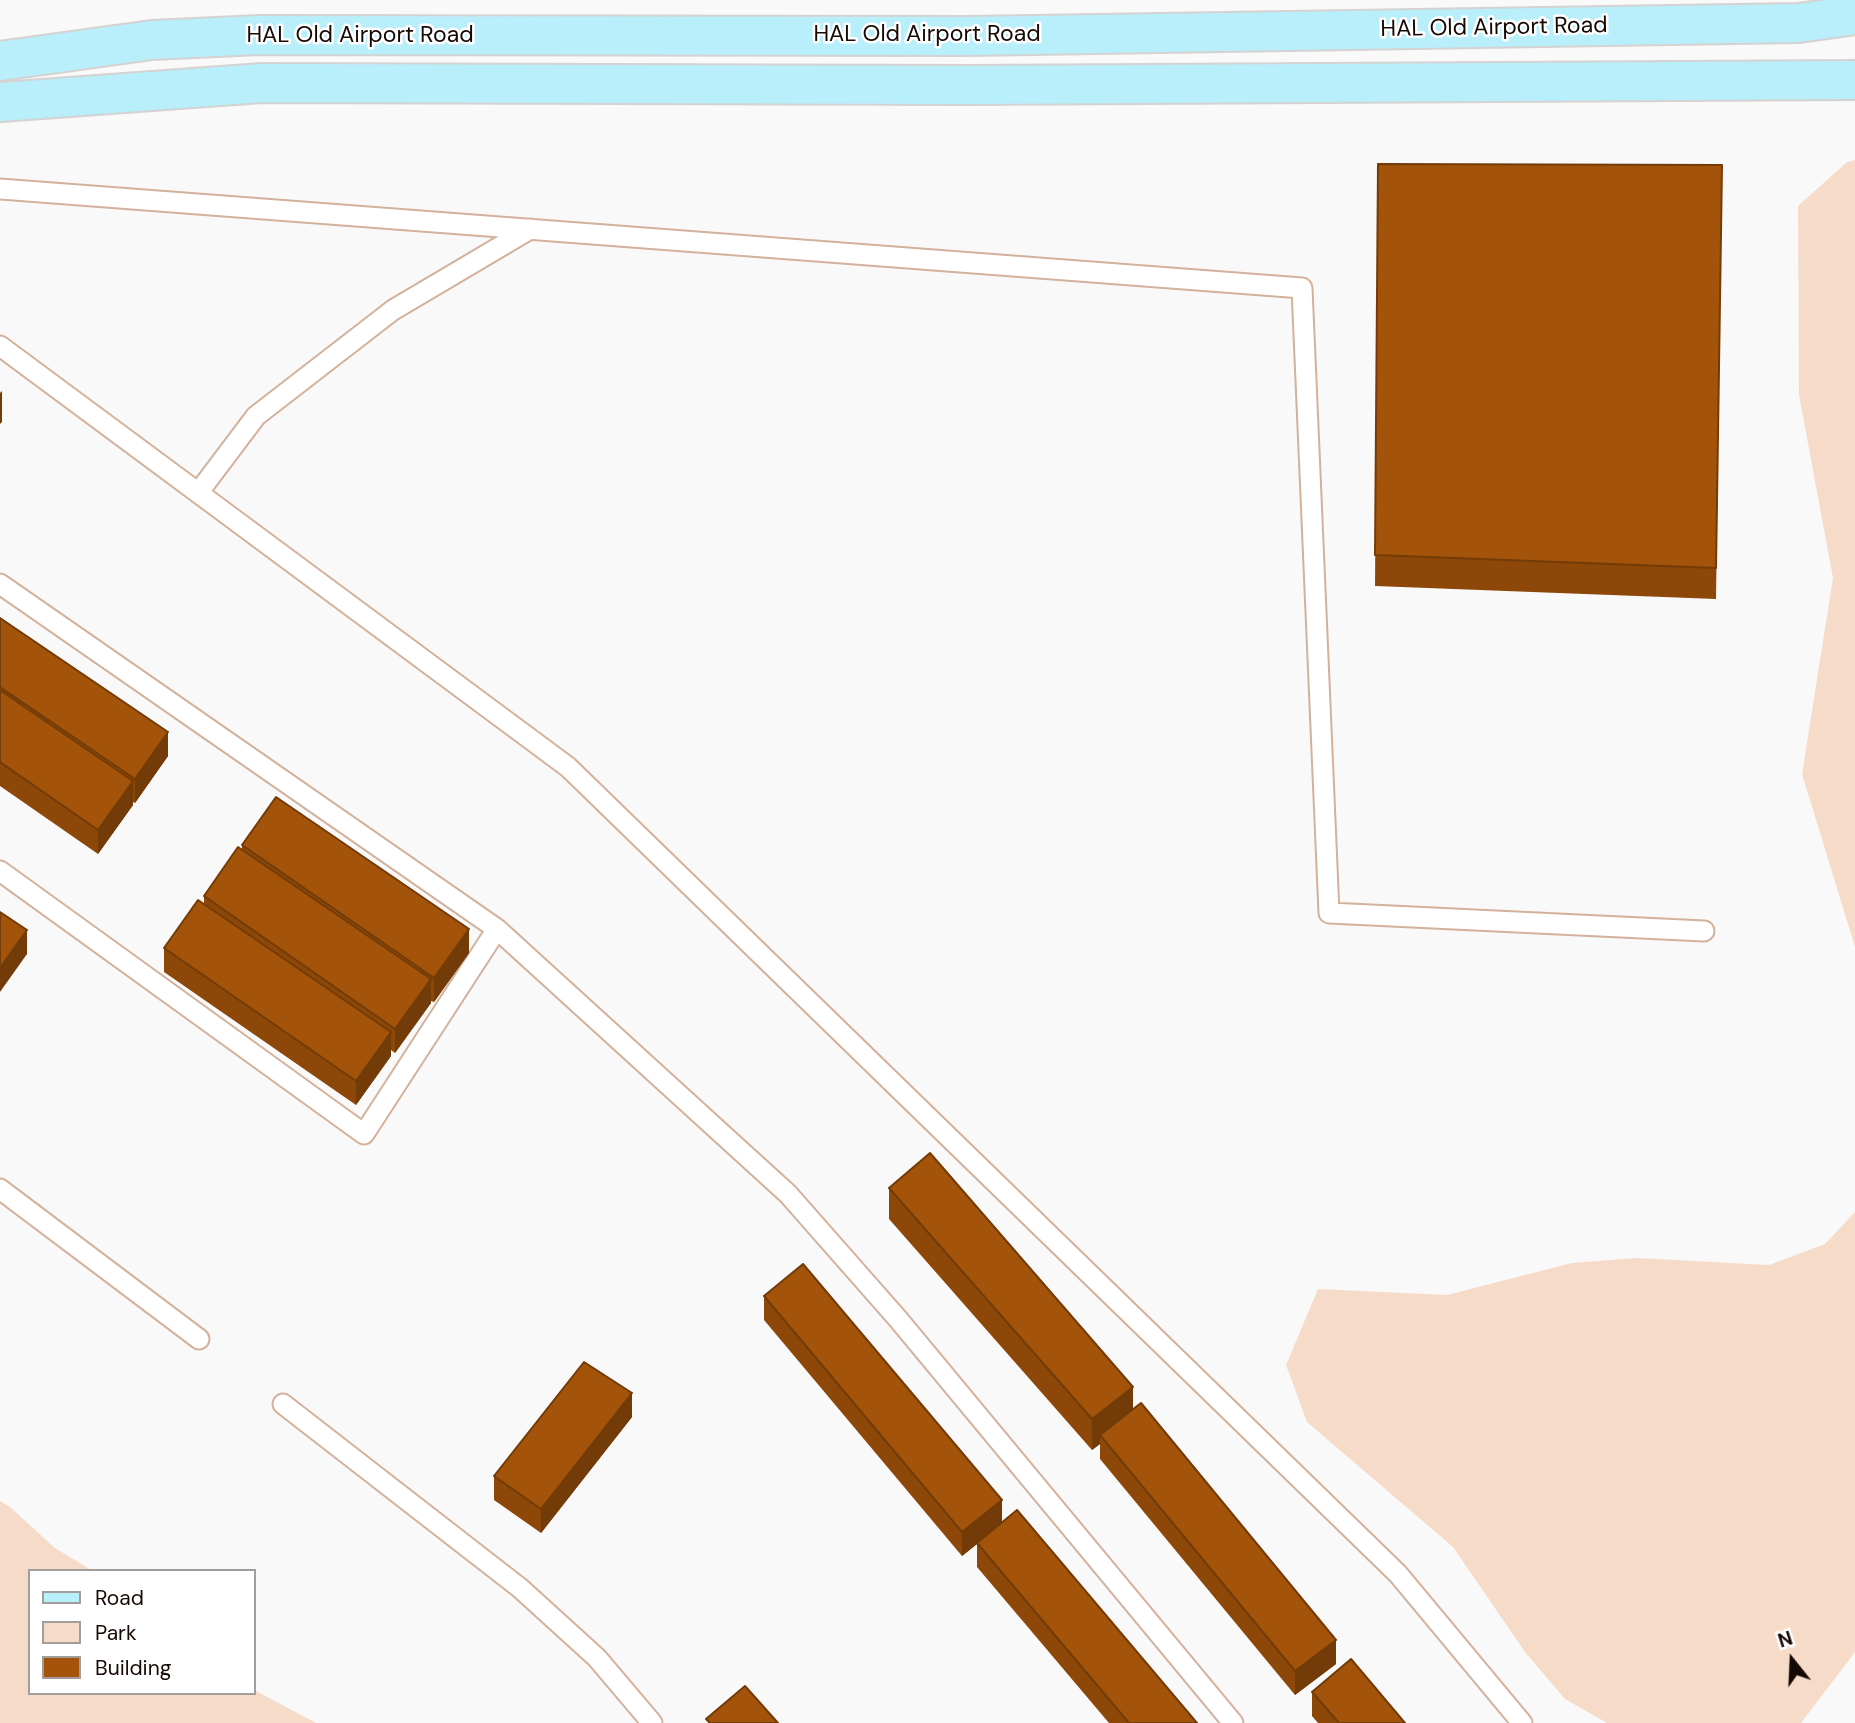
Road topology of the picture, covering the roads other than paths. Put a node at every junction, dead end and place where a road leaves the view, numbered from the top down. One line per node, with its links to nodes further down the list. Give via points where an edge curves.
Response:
1 (1855, 15): 2 (main road, HAL Old Airport Road, via 1799,23 969,36 259,36 152,40)
2 (0, 61)
3 (1855, 80): 4 (main road, HAL Old Airport Road, via 262,83)
4 (0, 102)
5 (0, 189): 6 (lane)
6 (530, 229): 8 (lane, via 393,310 266,408); 12 (lane, via 1302,288 1329,913)
7 (0, 346): 8 (lane)
8 (198, 494): 18 (lane, via 568,767 1398,1574)
9 (0, 584): 11 (lane)
10 (0, 871): 11 (lane, via 364,1134)
11 (497, 929): 17 (lane, via 788,1194 898,1319)
12 (1704, 931)
13 (0, 1189): 14 (lane)
14 (199, 1339)
15 (283, 1404): 16 (lane, via 520,1588 597,1658)
16 (652, 1723)
17 (1233, 1723)
18 (1522, 1723)

